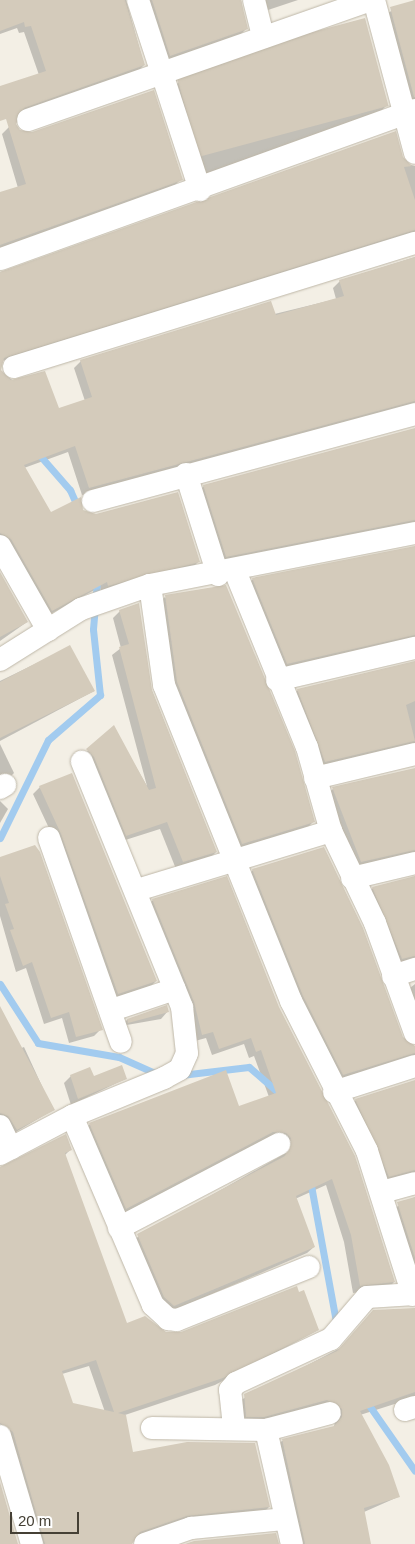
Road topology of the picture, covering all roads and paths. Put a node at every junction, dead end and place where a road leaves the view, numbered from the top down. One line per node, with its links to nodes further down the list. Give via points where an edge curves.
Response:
1 (138, 0): 6 (street)
2 (254, 0): 5 (street)
3 (370, 0): 5 (street)
4 (374, 0): 7 (street)
5 (263, 37): 6 (street)
6 (161, 71): 8 (street); 10 (street)
7 (409, 112): 9 (street); 10 (street)
8 (28, 120)
9 (415, 153)
10 (200, 190): 12 (street)
11 (415, 243): 13 (street)
12 (2, 259)
13 (14, 367)
14 (415, 414): 15 (street)
15 (186, 474): 16 (street); 19 (street)
16 (93, 501)
17 (415, 533): 19 (street)
18 (0, 546): 21 (street)
19 (226, 573): 20 (street); 24 (street)
20 (150, 585): 21 (street, via 81,609); 30 (street, via 164,685)
21 (48, 630): 23 (street)
22 (415, 648): 24 (street)
23 (0, 660)
24 (277, 680): 27 (street)
25 (415, 754): 27 (street)
26 (82, 762): 33 (street)
27 (315, 778): 28 (street)
28 (331, 831): 30 (street); 32 (street)
29 (49, 838): 37 (street)
30 (234, 862): 33 (street); 41 (street)
31 (415, 862): 32 (street)
32 (352, 878): 35 (street, via 375,923)
33 (138, 890): 36 (street)
34 (415, 968): 35 (street)
35 (393, 976): 38 (street)
36 (175, 989): 37 (street); 42 (street, via 182,1007 187,1053 180,1069)
37 (112, 1010): 39 (street)
38 (415, 1033)
39 (121, 1042)
40 (415, 1066): 41 (street)
41 (334, 1092): 47 (street, via 350,1116)
42 (72, 1116): 45 (street); 48 (street)
43 (0, 1126): 45 (street)
44 (279, 1144): 48 (street)
45 (5, 1152)
46 (415, 1184): 47 (street)
47 (382, 1192): 50 (street)
48 (119, 1228): 49 (street, via 153,1305 168,1319 177,1320)
49 (308, 1267)
50 (414, 1294): 52 (street, via 367,1297 331,1339 236,1383 230,1390)
51 (330, 1413): 54 (street)
52 (234, 1427): 53 (street); 54 (street)
53 (152, 1428)
54 (266, 1430): 56 (street)
55 (0, 1436): 57 (street)
56 (284, 1519): 58 (street, via 191,1528); 59 (street)
57 (32, 1544)
58 (145, 1544)
59 (292, 1544)

